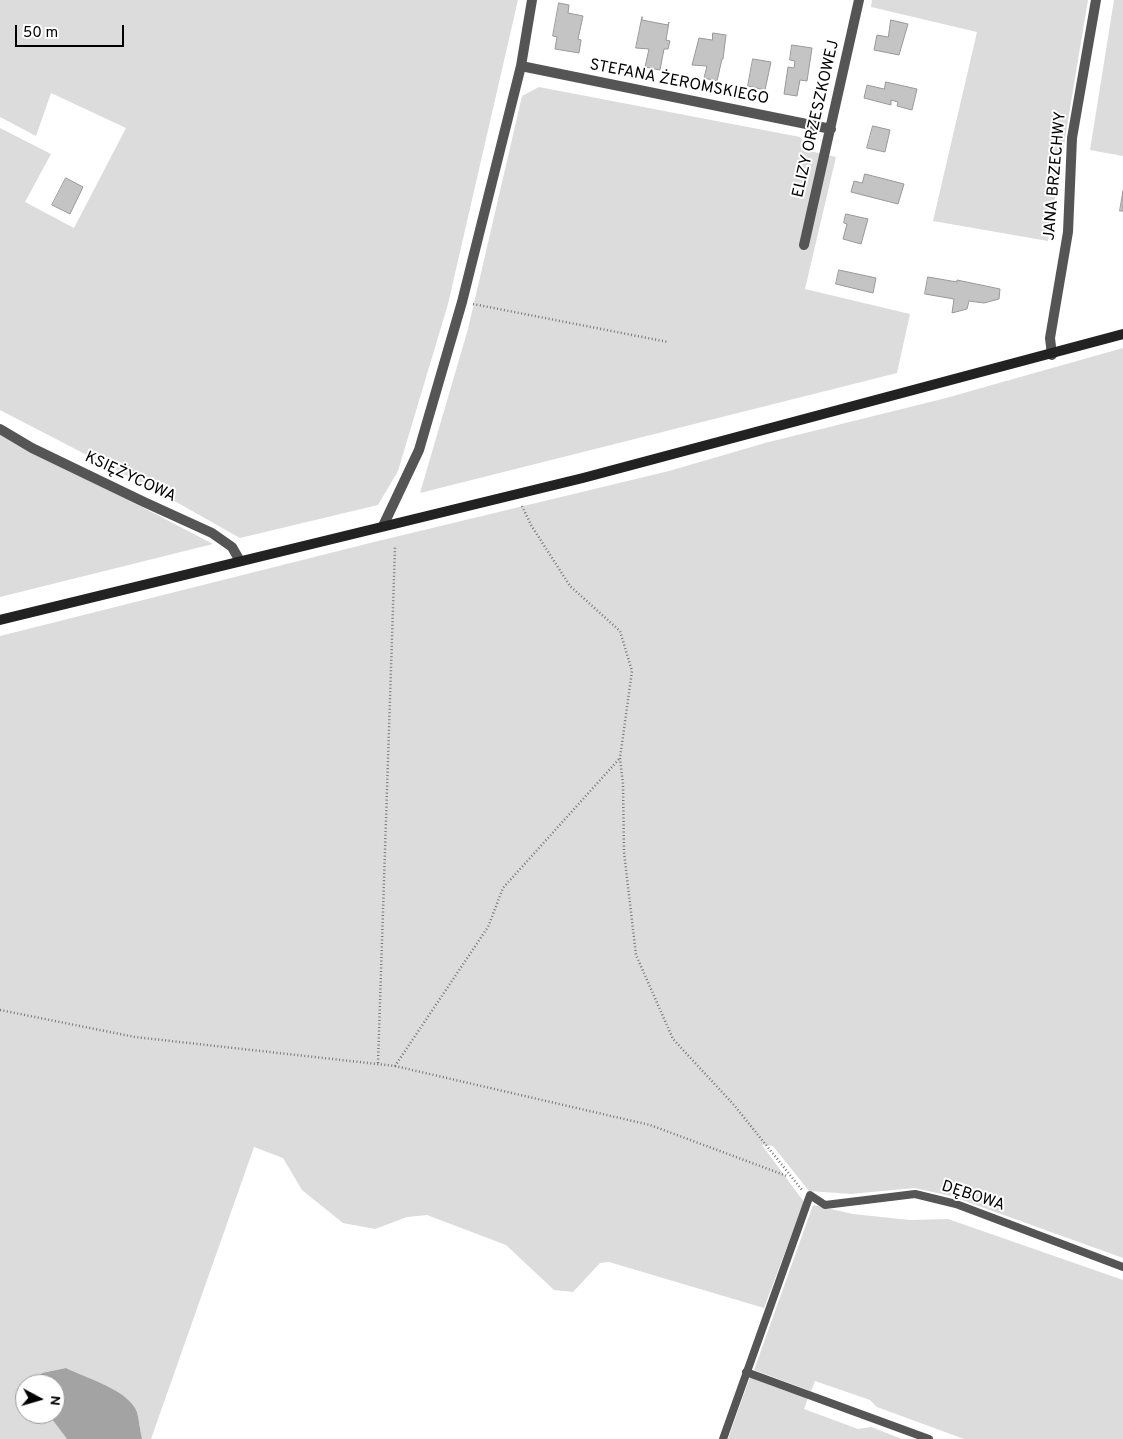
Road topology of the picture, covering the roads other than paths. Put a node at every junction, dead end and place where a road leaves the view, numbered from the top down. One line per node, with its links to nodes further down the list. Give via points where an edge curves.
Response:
1 (532, 0): 4 (street)
2 (859, 0): 5 (street, ELIZY ORZESZKOWEJ)
3 (1096, 0): 8 (street, JANA BRZECHWY, via 1072,138 1068,232 1050,338)
4 (520, 66): 5 (street, STEFANA ŻEROMSKIEGO); 10 (street, via 462,302 419,450)
5 (830, 129): 6 (street, ELIZY ORZESZKOWEJ)
6 (804, 245)
7 (1123, 334): 8 (street)
8 (1052, 354): 10 (street)
9 (0, 429): 11 (street, KSIĘŻYCOWA, via 32,448 212,533 232,547)
10 (383, 526): 11 (street)
11 (240, 561): 12 (street)
12 (0, 620)
13 (1123, 1267): 14 (lane, DĘBOWA, via 956,1204 915,1194 825,1205 810,1195)
14 (746, 1372): 15 (lane); 16 (lane)
15 (723, 1439)
16 (929, 1439)

